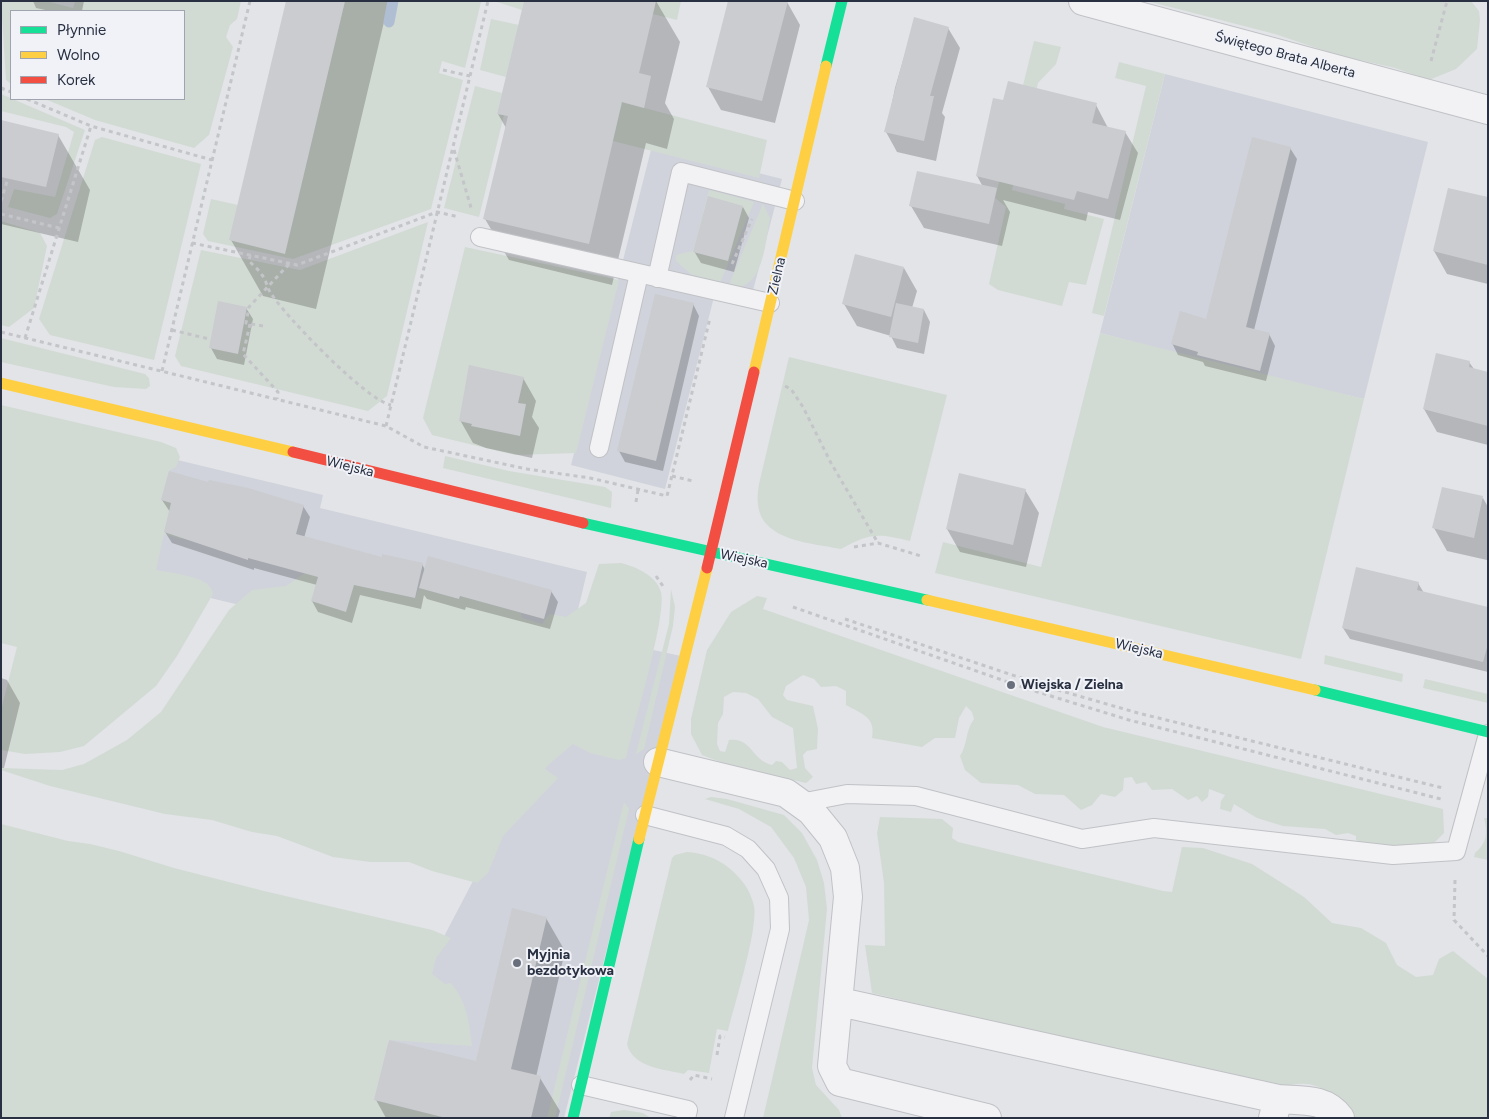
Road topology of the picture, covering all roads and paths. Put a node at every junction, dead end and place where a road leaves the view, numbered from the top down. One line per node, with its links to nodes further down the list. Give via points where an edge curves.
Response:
1 (250, 1): 14 (path)
2 (488, 1): 8 (path)
3 (842, 1): 18 (street, Zielna)
4 (1083, 1): 6 (street, Świętego Brata Alberta)
5 (1448, 1): 9 (path)
6 (1111, 5): 9 (street, Świętego Brata Alberta)
7 (443, 70): 8 (path)
8 (470, 76): 13 (path)
9 (1421, 92): 11 (street, Świętego Brata Alberta)
10 (28, 100): 12 (path)
11 (1488, 110)
12 (91, 126): 14 (path); 23 (path)
13 (453, 148): 19 (path); 20 (path)
14 (212, 160): 25 (path)
15 (8, 178): 17 (path)
16 (763, 193): 18 (lane); 29 (lane, via 681,172); 31 (path)
17 (1, 201)
18 (795, 201): 32 (street, Zielna)
19 (438, 212): 22 (path); 27 (path, via 297,265); 43 (path)
20 (473, 212)
21 (1, 214): 23 (path)
22 (466, 218)
23 (59, 228): 37 (path)
24 (480, 237): 28 (lane)
25 (192, 243): 26 (path); 35 (path)
26 (250, 255): 27 (path); 30 (path, via 249,261 263,275)
27 (289, 263): 30 (path)
28 (639, 274): 29 (lane); 45 (lane)
29 (657, 278): 31 (lane)
30 (268, 286): 33 (path, via 249,307 246,323); 43 (path, via 284,310 330,357 384,404)
31 (720, 292): 32 (lane); 46 (path, via 705,333)
32 (770, 303): 50 (street, Zielna)
33 (250, 324): 34 (path); 42 (path, via 243,354 278,392)
34 (263, 326)
35 (172, 330): 38 (path); 39 (path)
36 (1, 332): 37 (path)
37 (25, 338): 39 (path)
38 (209, 339)
39 (162, 371): 42 (path)
40 (1, 382): 50 (street, Wiejska)
41 (784, 385): 48 (path, via 791,389 803,407 831,463)
42 (277, 399): 44 (path)
43 (391, 405): 44 (path)
44 (386, 426): 46 (path, via 424,447 667,496)
45 (599, 448)
46 (672, 476): 47 (path)
47 (699, 482)
48 (878, 543): 49 (path); 51 (path)
49 (852, 548)
50 (711, 552): 56 (street, Wiejska, via 1033,623); 57 (street, Zielna)
51 (921, 556)
52 (793, 602): 54 (path)
53 (785, 604): 58 (path, via 1028,689 1129,720)
54 (820, 611)
55 (838, 617): 58 (path, via 1052,688)
56 (1488, 733): 58 (lane)
57 (658, 762): 59 (street, via 786,793); 60 (street, Zielna)
58 (1470, 801): 61 (lane)
59 (800, 803): 61 (lane, via 848,794 916,796 1082,839 1154,828 1393,855); 63 (street, via 811,810 832,838 845,868 848,897)
60 (645, 815): 66 (street, Zielna); 70 (lane, via 726,836 748,849 766,868 779,898 780,929)
61 (1456, 851): 62 (path, via 1454,920)
62 (1488, 956)
63 (840, 1002): 67 (street); 71 (street, via 832,1066 840,1082)
64 (727, 1037): 65 (path, via 720,1036)
65 (717, 1054)
66 (581, 1085): 68 (street, Zielna); 69 (lane, via 688,1110)
67 (1275, 1108): 72 (street, via 1321,1102)
68 (573, 1118)
69 (686, 1118)
70 (734, 1118)
71 (987, 1118)
72 (1340, 1118)

